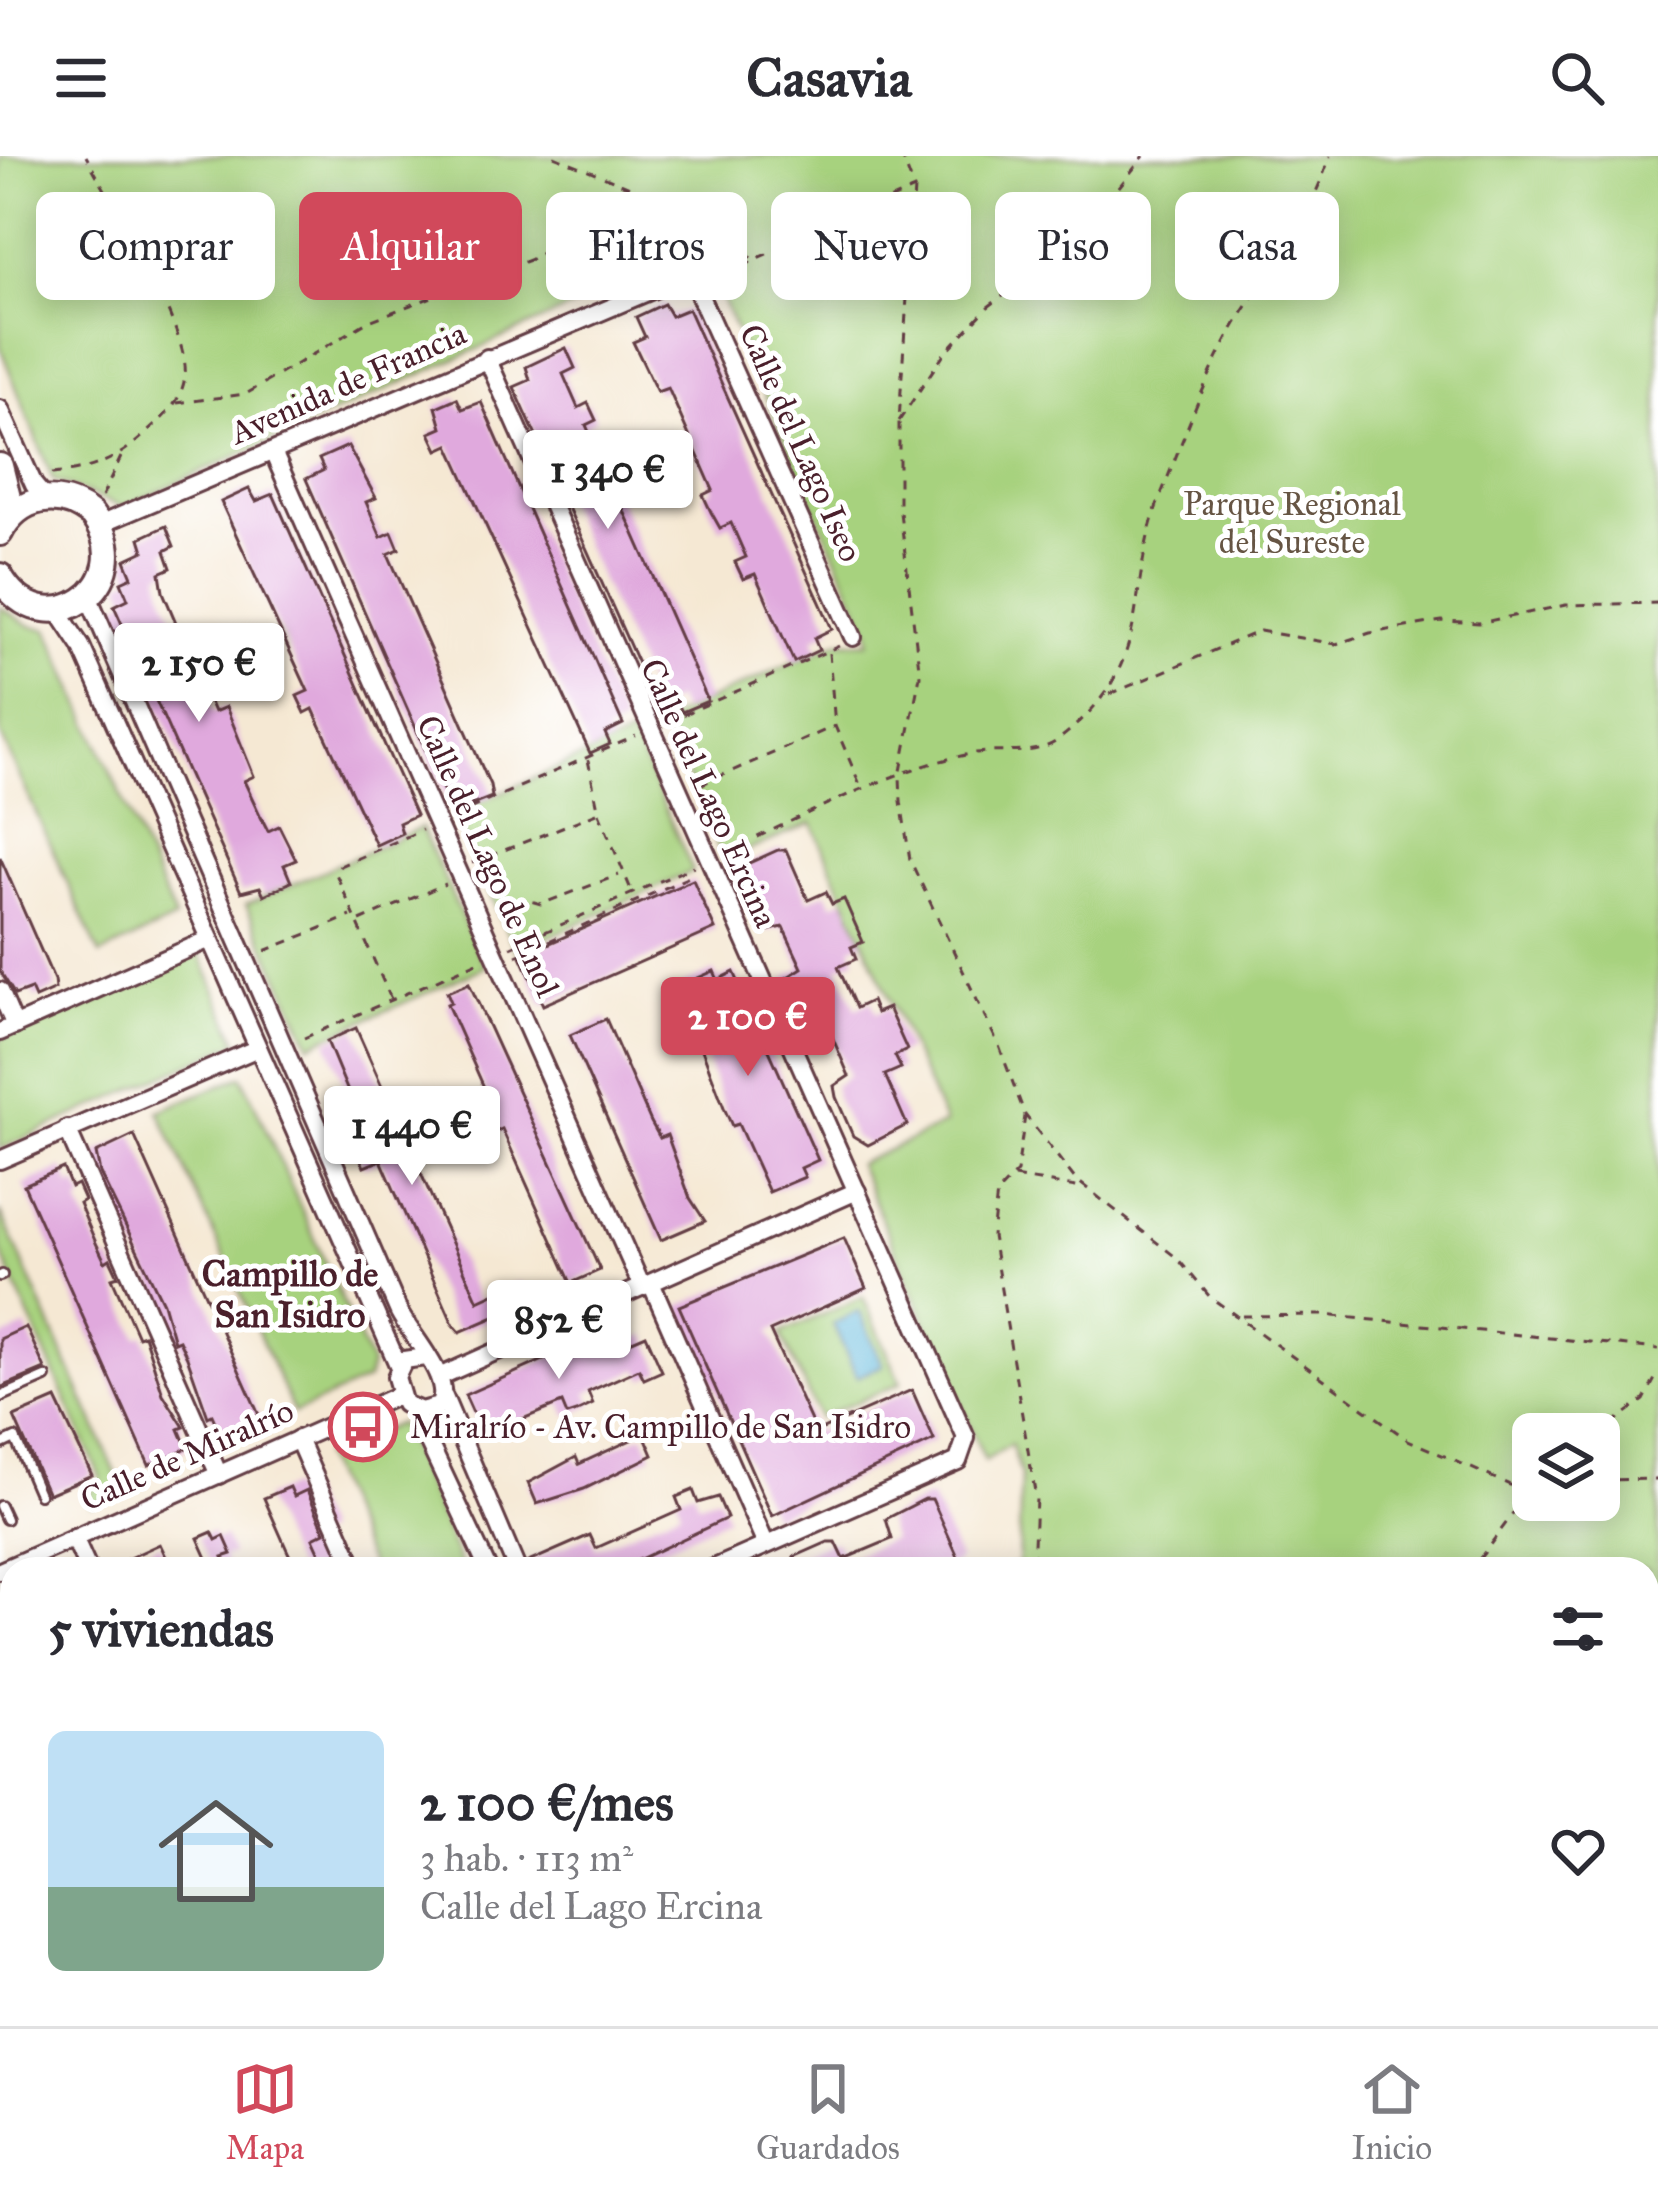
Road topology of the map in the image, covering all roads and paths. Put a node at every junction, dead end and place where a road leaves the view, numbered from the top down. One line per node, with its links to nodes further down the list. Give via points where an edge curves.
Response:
1 (86, 156): 15 (path, via 178,342 186,373)
2 (554, 156): 7 (path)
3 (902, 156): 6 (path)
4 (1144, 156): 17 (path, via 1072,245 988,307)
5 (1330, 156): 30 (path, via 1315,202 1216,364 1160,498 1127,654)
6 (914, 189): 10 (path); 17 (path)
7 (642, 192)
8 (546, 251): 15 (path, via 369,321 246,394)
9 (747, 254): 10 (path)
10 (753, 260): 11 (path)
11 (747, 265)
12 (627, 300): 14 (street, Avenida de Francia)
13 (705, 300): 28 (street, Calle del Lago Iseo)
14 (487, 358): 18 (street, Avenida de Francia); 32 (street, Calle del Lago Ercina)
15 (177, 404): 19 (path)
16 (0, 409): 21 (street, via 34,485)
17 (899, 421): 34 (path, via 899,504 920,676)
18 (273, 452): 22 (street, Avenida de Francia); 48 (street, Calle del Lago de Enol)
19 (122, 456): 21 (path); 22 (path)
20 (0, 466): 23 (street)
21 (45, 486): 22 (street); 23 (street)
22 (100, 515): 25 (street, via 105,570)
23 (6, 524)
24 (3, 587): 27 (street, via 23,603)
25 (88, 596): 27 (street); 63 (street)
26 (1658, 603): 30 (path, via 1565,605 1336,644 1260,631)
27 (56, 610): 47 (street, via 81,646)
28 (854, 638): 29 (path)
29 (829, 651): 31 (path); 32 (path)
30 (1108, 695): 34 (path, via 1043,749 970,753)
31 (835, 725): 35 (path); 36 (path)
32 (648, 730): 38 (street, Calle del Lago Ercina)
33 (588, 756): 37 (path)
34 (900, 776): 36 (path); 54 (path, via 910,860)
35 (689, 790)
36 (862, 790): 38 (path)
37 (599, 813): 39 (path); 40 (path)
38 (706, 861): 43 (path); 59 (street, Calle del Lago Ercina)
39 (472, 863)
40 (621, 874): 43 (path); 44 (path, via 542,904 524,899)
41 (689, 877): 48 (path, via 514,957)
42 (452, 880): 46 (path)
43 (633, 893): 48 (path)
44 (493, 909)
45 (354, 914): 49 (path)
46 (358, 922)
47 (210, 939): 51 (street); 53 (street)
48 (504, 951): 52 (path); 60 (street, Calle del Lago de Enol)
49 (263, 952)
50 (0, 991): 51 (street)
51 (8, 1029)
52 (304, 1038)
53 (258, 1048): 55 (street); 64 (street)
54 (1025, 1115): 57 (path); 58 (path)
55 (67, 1130): 56 (street); 75 (street)
56 (0, 1160)
57 (1012, 1177): 58 (path); 91 (path, via 997,1193 992,1236 1036,1498)
58 (1087, 1189): 61 (path)
59 (857, 1192): 60 (street); 84 (street, Calle del Lago Ercina, via 967,1447 958,1461)
60 (647, 1285): 65 (street); 84 (street, Calle del Lago de Enol)
61 (1240, 1316): 62 (path, via 1324,1315); 78 (path, via 1408,1440)
62 (1658, 1349)
63 (424, 1358): 64 (street); 65 (street)
64 (399, 1367): 68 (street)
65 (441, 1376): 70 (street)
66 (1657, 1376): 72 (path, via 1644,1400)
67 (46, 1377): 69 (lane)
68 (399, 1395): 71 (street); 73 (street, Calle de Miralrío)
69 (0, 1397)
70 (444, 1397): 71 (street, via 431,1410); 89 (street)
71 (413, 1409): 88 (street)
72 (1620, 1418)
73 (298, 1439): 75 (street, Calle de Miralrío); 87 (street)
74 (0, 1445): 79 (lane, via 15,1438)
75 (219, 1475): 83 (street, Calle de Miralrío)
76 (1658, 1479): 77 (path)
77 (1620, 1480)
78 (1512, 1486)
79 (39, 1494)
80 (0, 1506): 82 (lane)
81 (1512, 1515): 92 (path)
82 (6, 1519)
83 (74, 1538): 85 (street, Calle de Miralrío); 86 (street)
84 (766, 1545): 90 (street)
85 (31, 1557)
86 (83, 1557)
87 (350, 1557)
88 (482, 1557)
89 (512, 1557)
90 (739, 1557)
91 (1035, 1557)
92 (1481, 1557)

